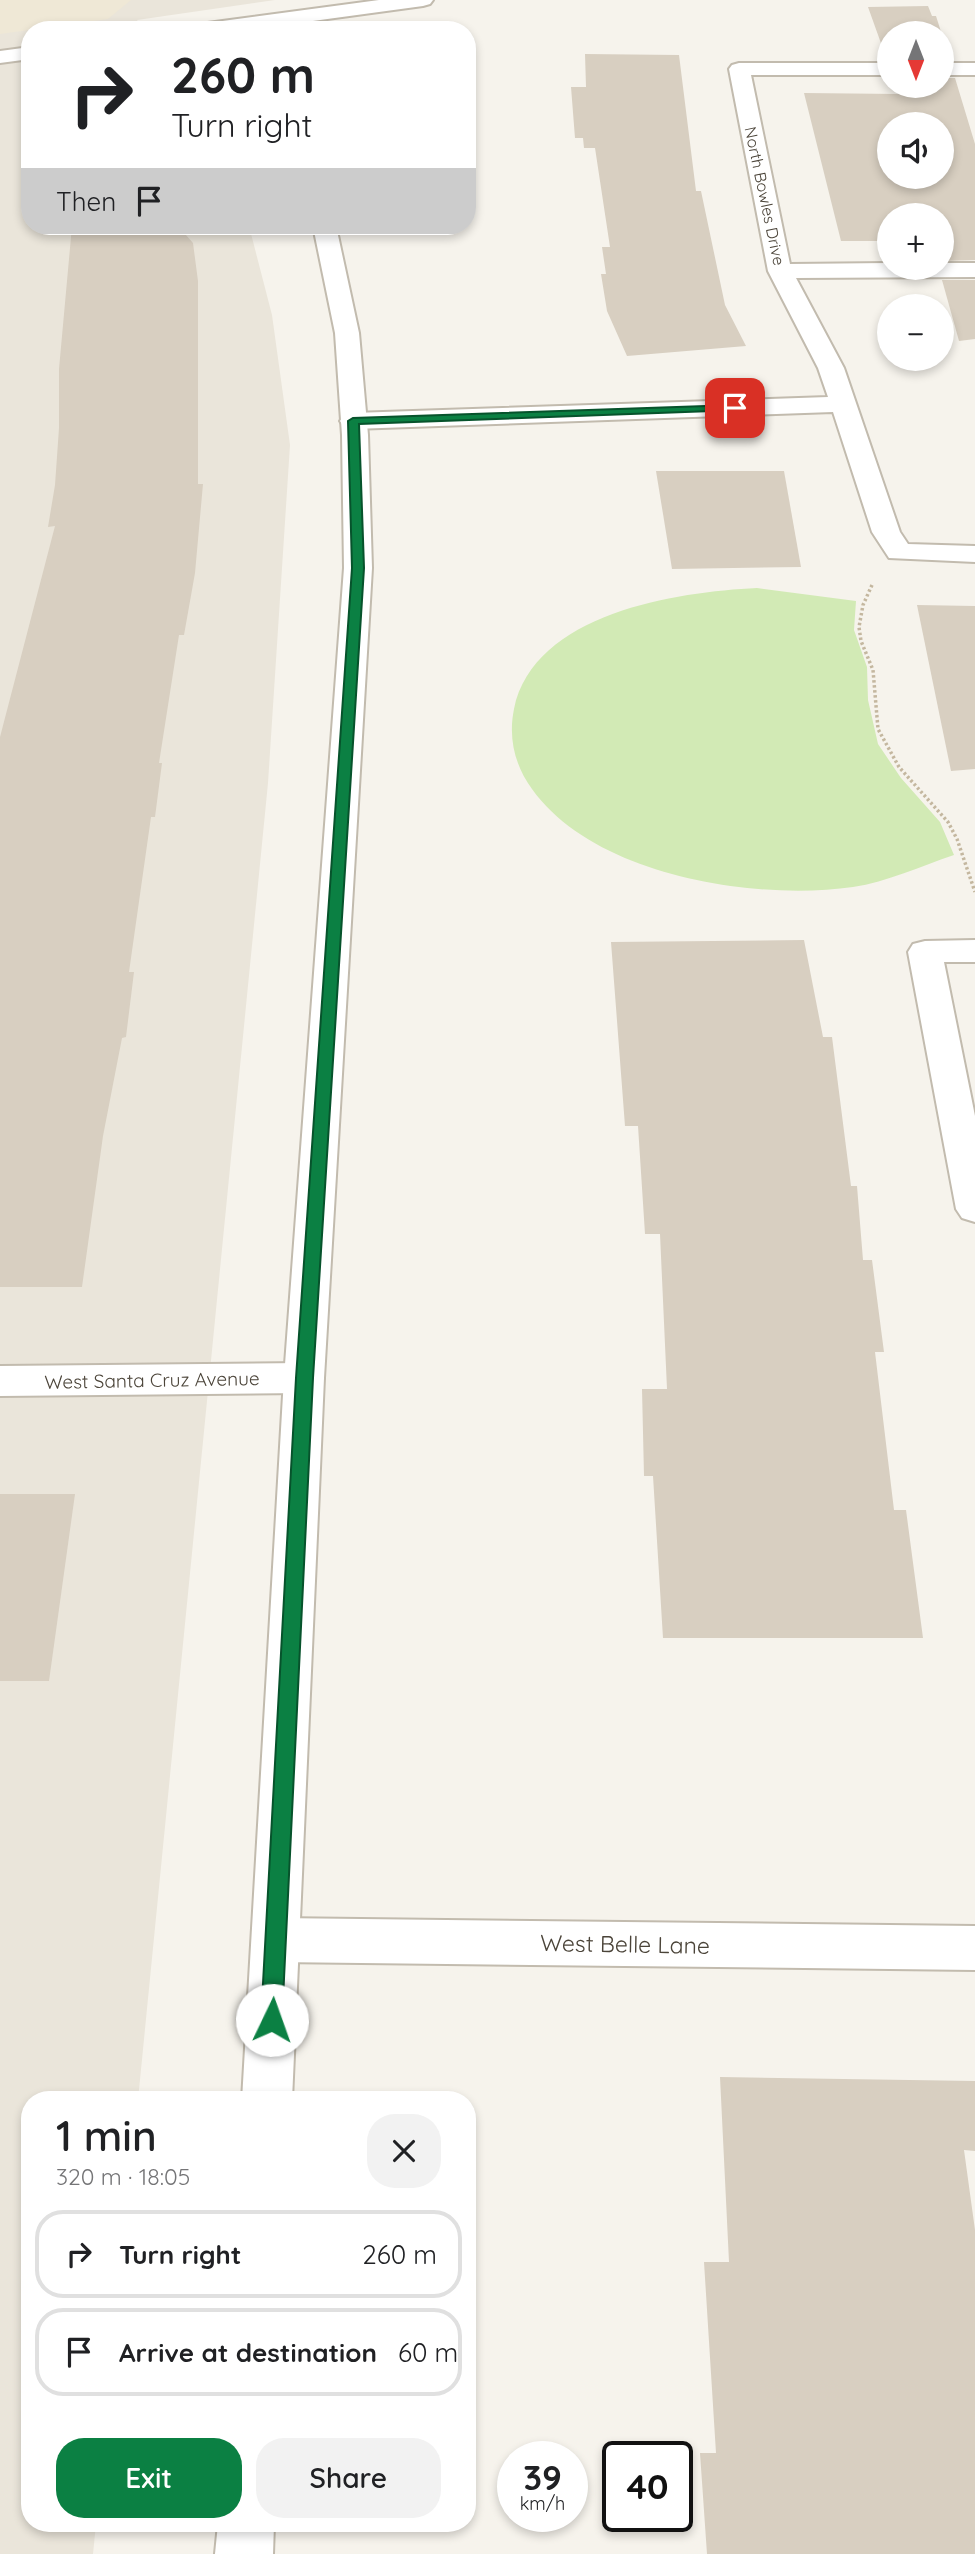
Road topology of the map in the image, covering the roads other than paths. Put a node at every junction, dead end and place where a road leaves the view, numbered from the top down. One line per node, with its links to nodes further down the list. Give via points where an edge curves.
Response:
1 (418, 1): 4 (street)
2 (219, 9): 3 (street)
3 (228, 21)
4 (281, 21)
5 (21, 54): 6 (street)
6 (0, 57)
7 (877, 69): 12 (street, North Bowles Drive, via 739,69)
8 (954, 69): 9 (street)
9 (975, 69)
10 (326, 235): 14 (street, via 347,332)
11 (975, 270): 12 (street)
12 (780, 271): 13 (street, North Bowles Drive, via 831,368)
13 (844, 404): 14 (street); 15 (street, North Bowles Drive, via 886,532 899,552)
14 (353, 421): 18 (street, via 358,568)
15 (975, 554)
16 (975, 951): 17 (street, via 925,951)
17 (975, 1209)
18 (304, 1378): 19 (street, West Santa Cruz Avenue); 20 (street)
19 (0, 1381)
20 (276, 1940): 21 (street, West Belle Lane); 22 (street)
21 (975, 1948)
22 (268, 2091)
23 (245, 2532): 24 (street)
24 (244, 2554)

